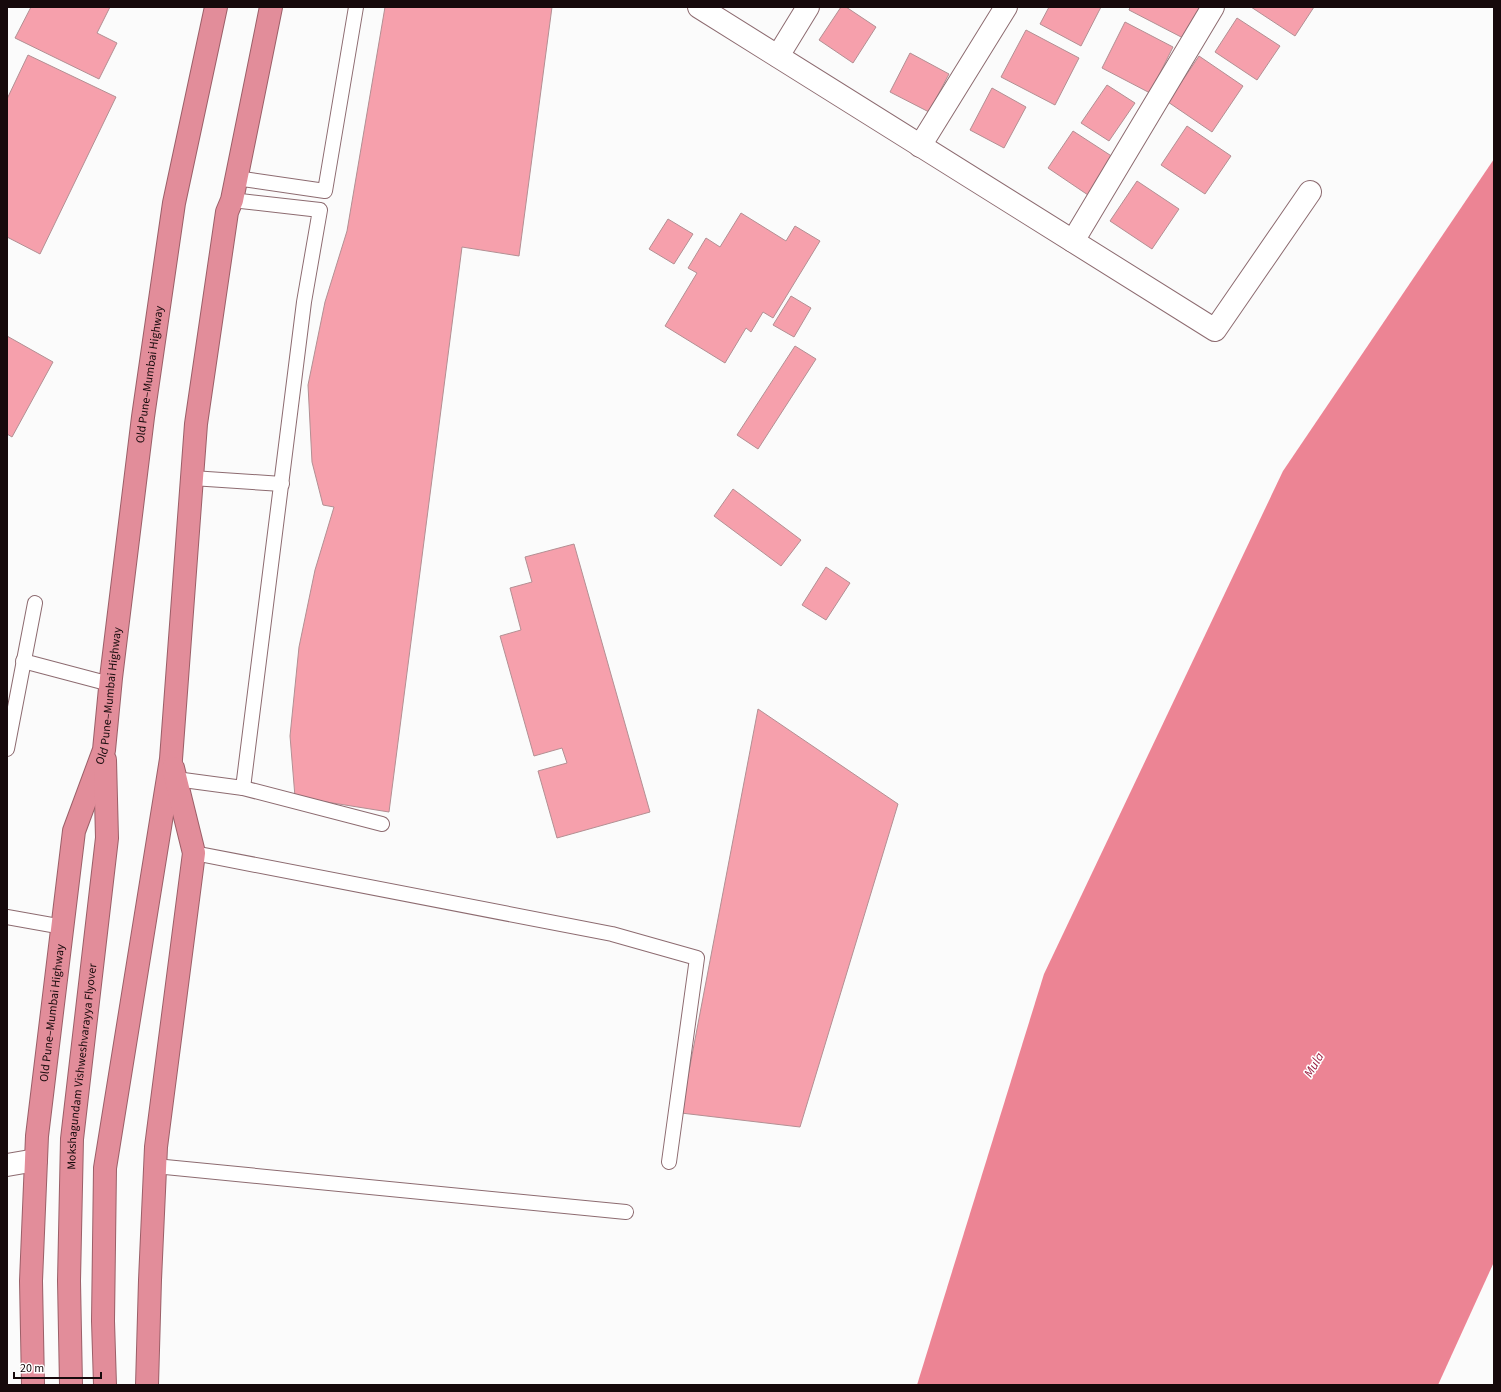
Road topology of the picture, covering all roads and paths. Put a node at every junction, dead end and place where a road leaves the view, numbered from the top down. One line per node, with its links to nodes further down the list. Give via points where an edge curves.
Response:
1 (216, 7): 18 (highway, Old Pune–Mumbai Highway, via 174,203 143,417)
2 (271, 7): 10 (highway)
3 (356, 7): 10 (lane, via 324,191)
4 (699, 7): 8 (street)
5 (808, 7): 8 (street)
6 (1006, 7): 9 (street)
7 (1213, 7): 13 (street)
8 (778, 56): 9 (street)
9 (920, 146): 13 (street)
10 (236, 178): 12 (highway)
11 (1310, 192): 13 (street, via 1215,330)
12 (232, 200): 14 (highway, via 227,212 196,424); 15 (lane, via 320,210 304,302)
13 (1072, 241)
14 (192, 478): 15 (lane); 21 (highway)
15 (282, 484): 22 (lane)
16 (35, 603): 17 (lane)
17 (23, 661): 18 (lane); 19 (lane)
18 (110, 684): 20 (highway, Old Pune–Mumbai Highway)
19 (7, 749)
20 (104, 750): 26 (highway, Old Pune–Mumbai Highway, via 74,831); 33 (highway, Mokshagundam Vishweshvarayya Flyover, via 107,838 72,1139 68,1281)
21 (174, 769): 22 (lane); 24 (highway); 34 (highway, via 150,888 105,1168)
22 (243, 788): 23 (lane)
23 (382, 824)
24 (194, 853): 28 (lane, via 612,934 697,958); 30 (highway)
25 (7, 917): 26 (lane)
26 (62, 927): 27 (highway, Old Pune–Mumbai Highway)
27 (36, 1160): 29 (street); 32 (highway, Old Pune–Mumbai Highway, via 31,1281)
28 (669, 1162)
29 (7, 1165)
30 (155, 1166): 31 (lane); 35 (highway)
31 (626, 1212)
32 (33, 1385)
33 (71, 1385)
34 (105, 1385)
35 (147, 1385)

